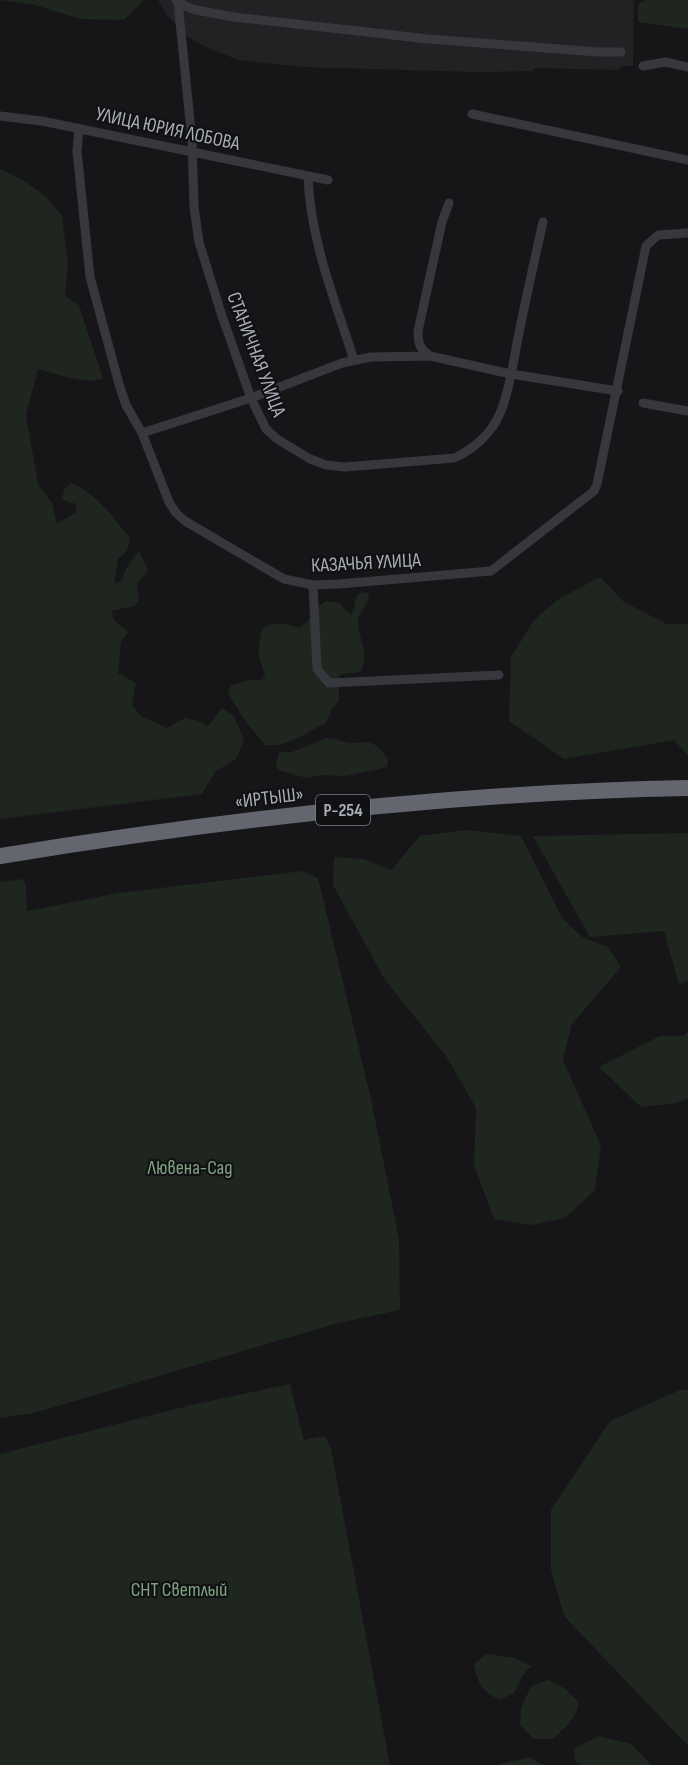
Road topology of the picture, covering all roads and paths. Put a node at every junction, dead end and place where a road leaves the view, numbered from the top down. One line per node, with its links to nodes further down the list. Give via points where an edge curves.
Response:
1 (177, 1): 2 (street, via 196,10 234,17 411,37); 8 (street, СТАНИЧНАЯ УЛИЦА)
2 (621, 52)
3 (643, 66): 4 (street, via 665,62)
4 (688, 67)
5 (472, 114): 9 (street)
6 (0, 116): 7 (street, УЛИЦА ЮРИЯ ЛОБОВА)
7 (79, 128): 8 (street, УЛИЦА ЮРИЯ ЛОБОВА); 22 (street, КАЗАЧЬЯ УЛИЦА, via 77,150 90,277 118,384)
8 (192, 152): 10 (street, УЛИЦА ЮРИЯ ЛОБОВА); 19 (street, СТАНИЧНАЯ УЛИЦА, via 199,242)
9 (688, 160)
10 (308, 176): 11 (street, УЛИЦА ЮРИЯ ЛОБОВА); 16 (street, via 316,233)
11 (328, 180)
12 (449, 203): 15 (street, via 418,332 422,350)
13 (543, 222): 17 (street, СТАНИЧНАЯ УЛИЦА)
14 (688, 233): 18 (street, КАЗАЧЬЯ УЛИЦА, via 658,235 646,246)
15 (430, 356): 16 (street); 17 (street)
16 (354, 360): 19 (street)
17 (511, 374): 18 (street); 19 (street, СТАНИЧНАЯ УЛИЦА, via 496,421 468,452 454,458 345,467 326,465 277,439 266,429)
18 (618, 391): 23 (street, КАЗАЧЬЯ УЛИЦА, via 594,491 499,566 472,574)
19 (251, 398): 22 (street)
20 (643, 403): 21 (street)
21 (688, 411)
22 (142, 433): 23 (street, КАЗАЧЬЯ УЛИЦА, via 169,502 185,521 284,579)
23 (313, 585): 24 (street, via 317,669 328,683)
24 (499, 675)
25 (688, 788): 26 (highway, «ИРТЫШ» / Р-254, via 444,799 223,824)
26 (0, 856)

